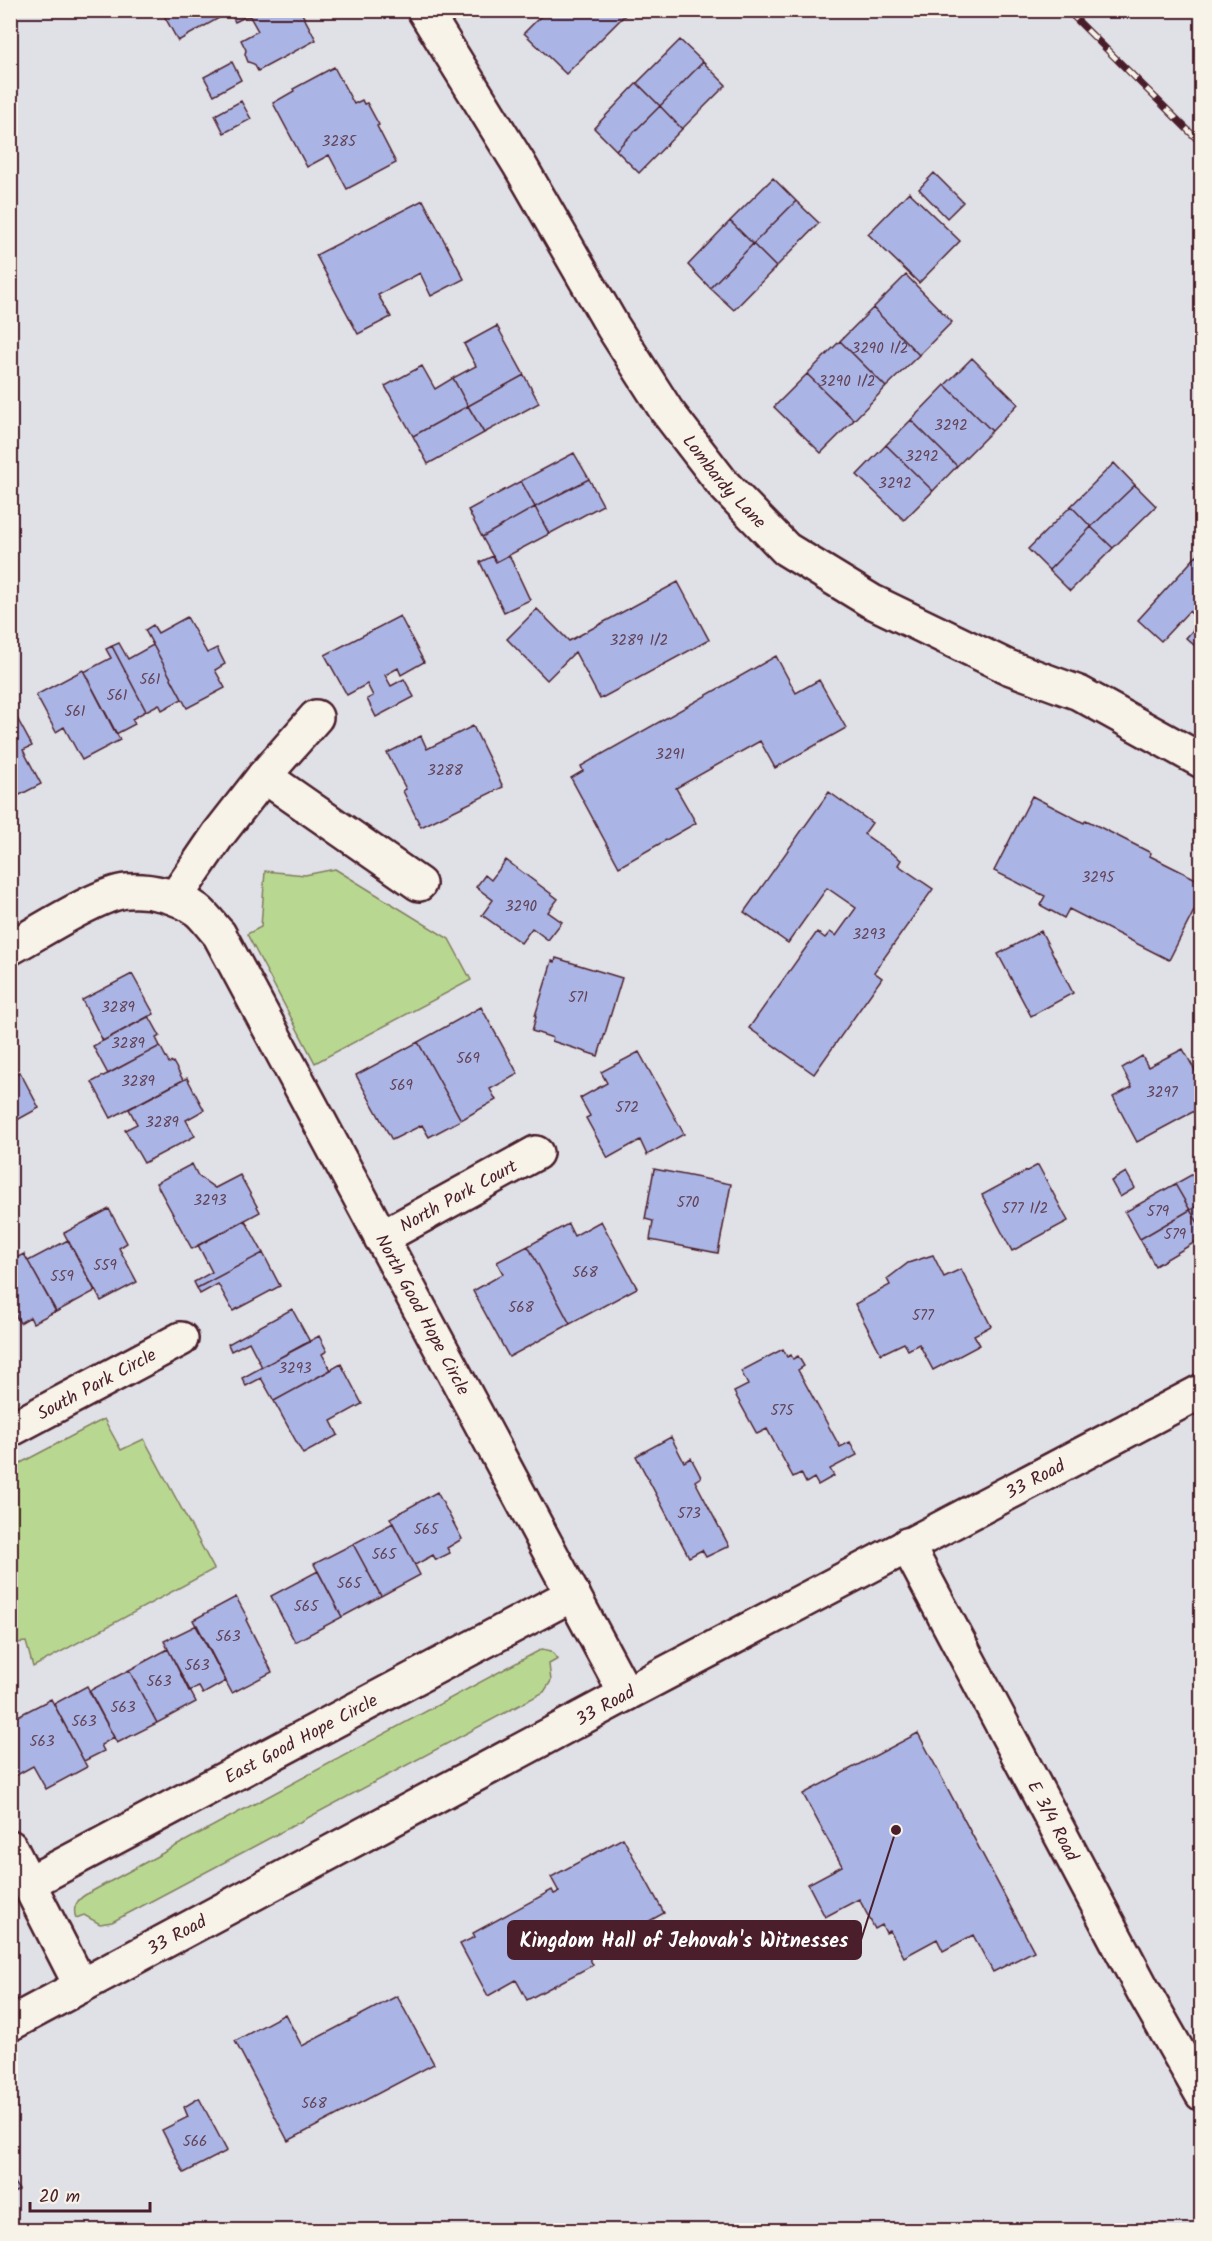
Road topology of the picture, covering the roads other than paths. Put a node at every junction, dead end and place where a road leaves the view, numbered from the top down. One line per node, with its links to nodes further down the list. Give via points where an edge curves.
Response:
1 (424, 10): 3 (street, Lombardy Lane, via 666,410 723,484 786,549 871,601 1008,667 1078,693)
2 (316, 717): 4 (street)
3 (1202, 761)
4 (264, 776): 5 (street); 6 (street)
5 (419, 884)
6 (175, 898): 7 (street, North Good Hope Circle, via 149,891 125,891 99,899); 9 (street, North Good Hope Circle, via 198,910 219,934)
7 (10, 948)
8 (536, 1153): 9 (street, North Park Court)
9 (381, 1238): 14 (street, North Good Hope Circle)
10 (181, 1339): 12 (street, South Park Circle)
11 (1202, 1391): 13 (street, 33 Road)
12 (10, 1430)
13 (907, 1545): 15 (street, 33 Road); 20 (street, E 3/4 Road)
14 (573, 1594): 15 (street, North Good Hope Circle); 17 (street, East Good Hope Circle)
15 (626, 1694): 18 (street, 33 Road)
16 (10, 1847): 17 (street)
17 (29, 1883): 18 (street)
18 (81, 1986): 19 (street, 33 Road)
19 (10, 2024)
20 (1202, 2094)

